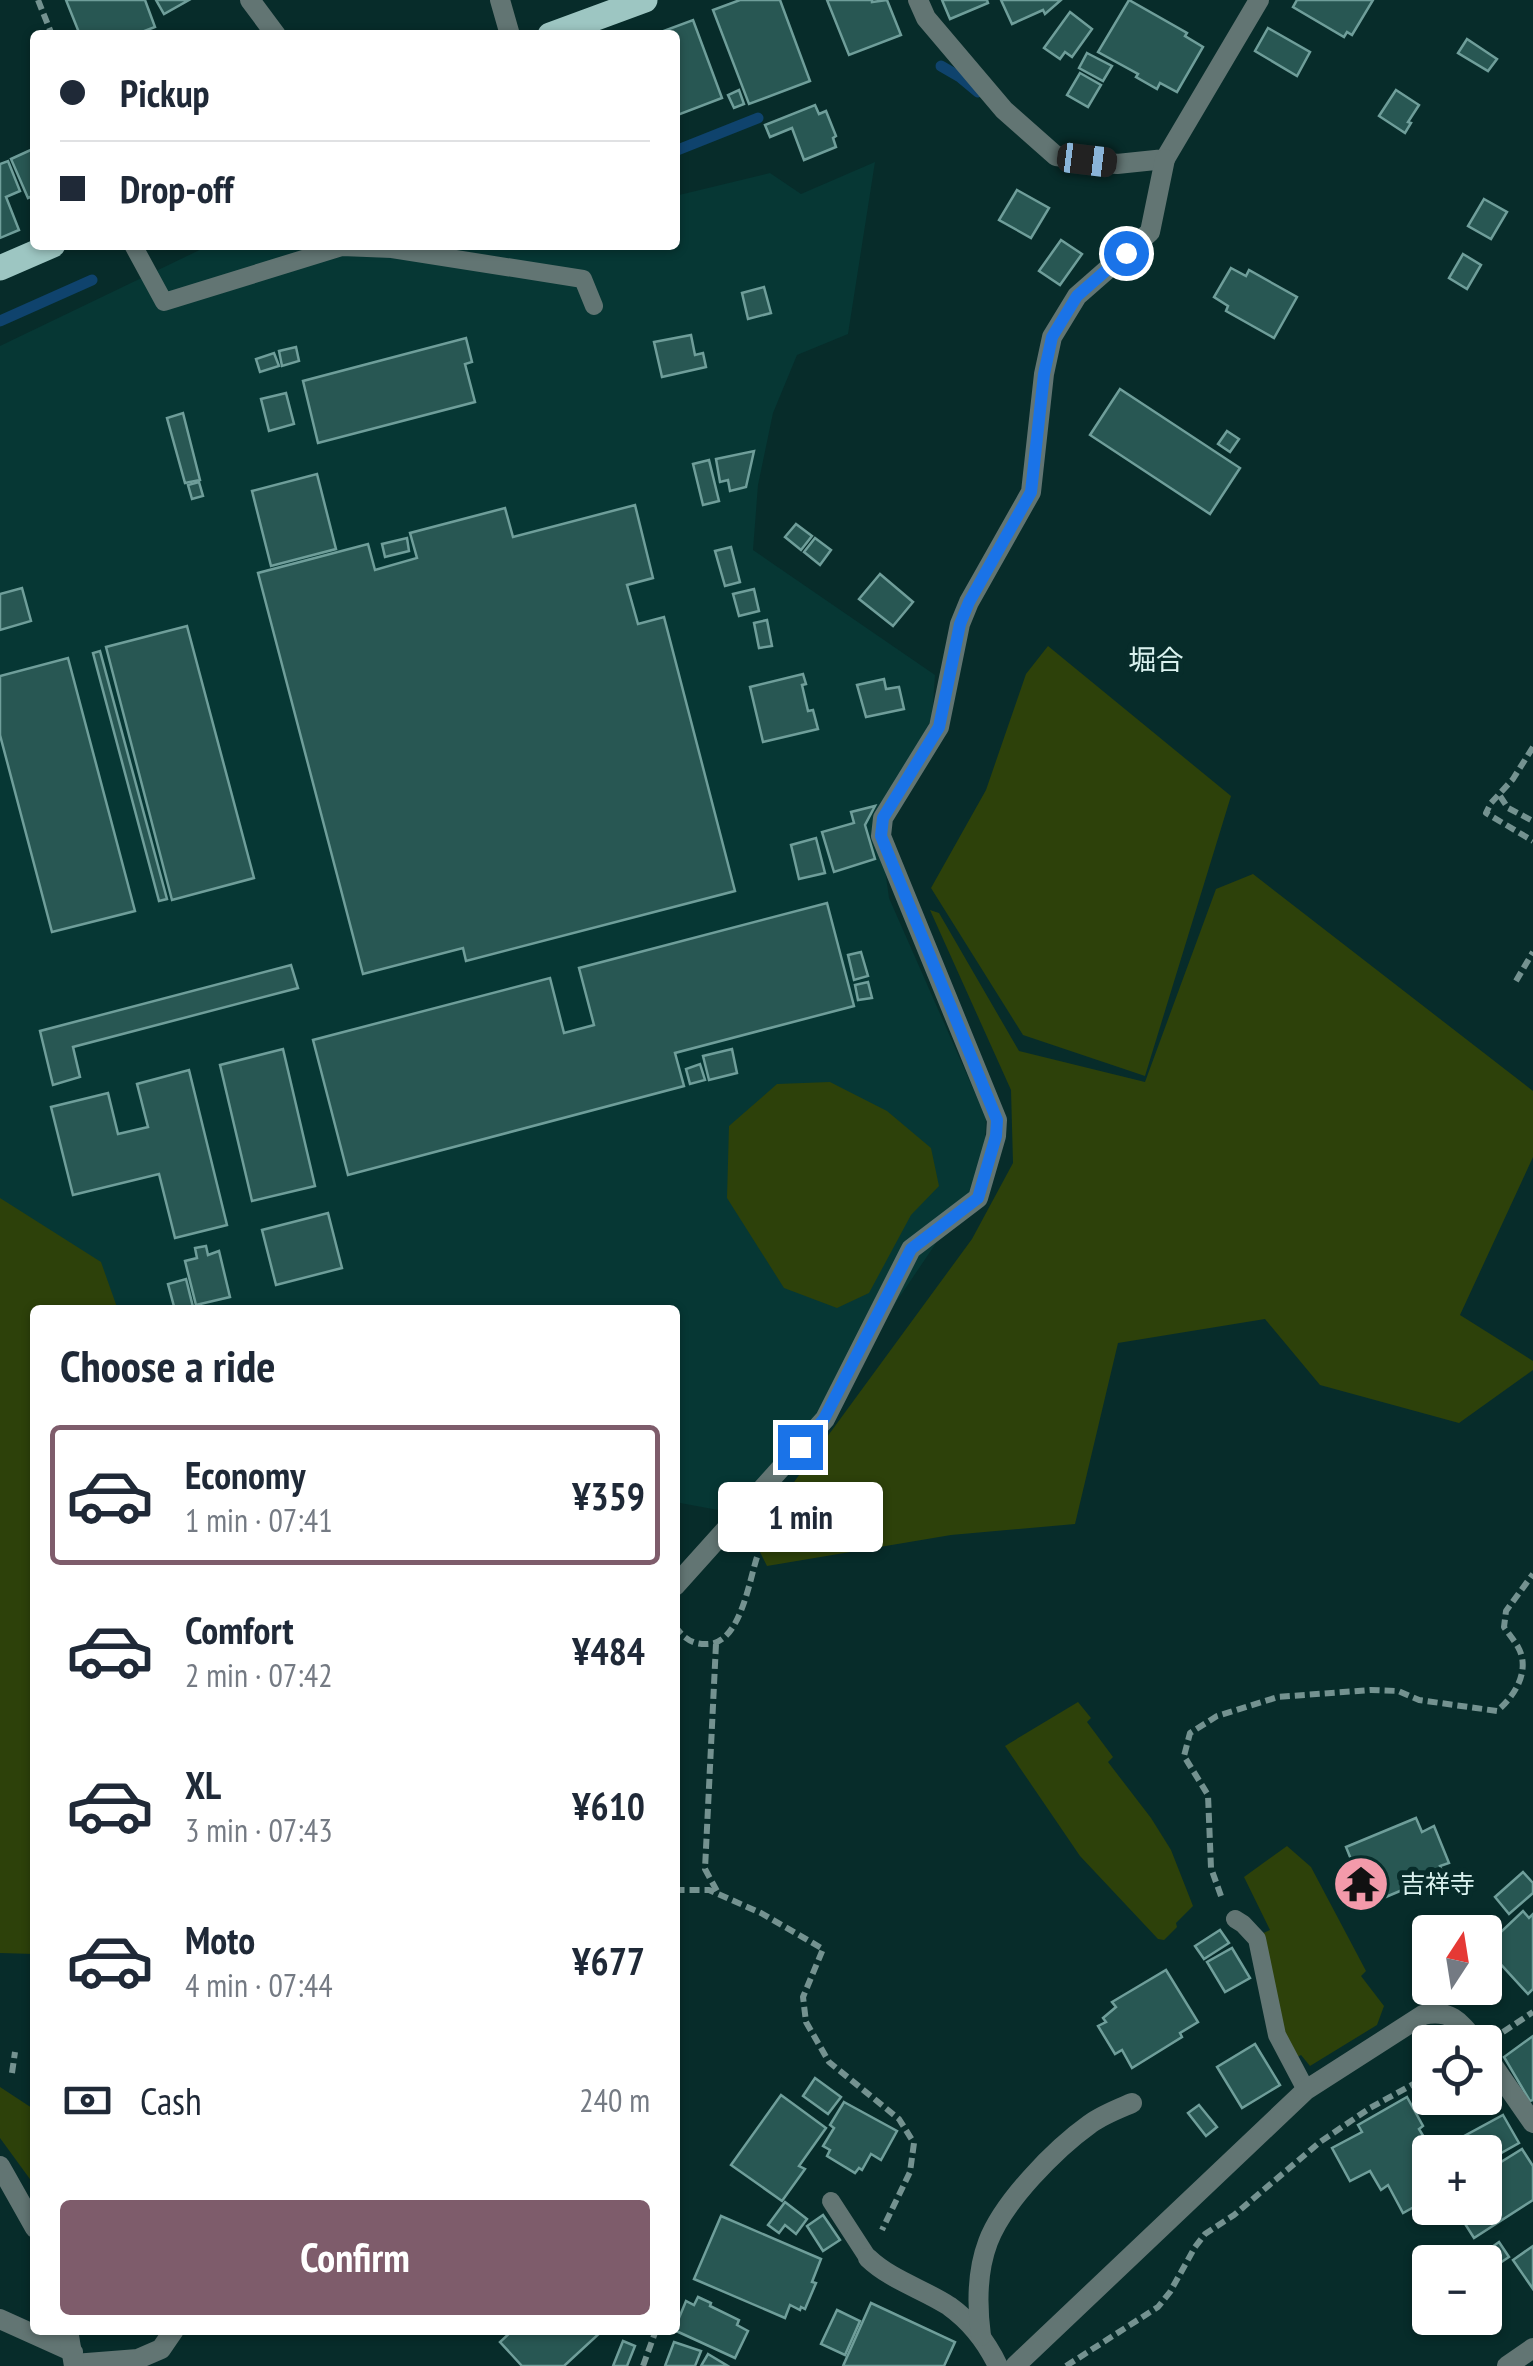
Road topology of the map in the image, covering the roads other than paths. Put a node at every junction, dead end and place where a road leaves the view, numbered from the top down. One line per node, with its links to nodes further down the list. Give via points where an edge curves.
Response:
1 (250, 0): 6 (street)
2 (500, 0): 7 (street)
3 (645, 0): 8 (main road)
4 (918, 0): 9 (street, via 1004,110 1056,156 1118,164)
5 (1258, 0): 9 (street)
6 (272, 30)
7 (509, 30)
8 (564, 30)
9 (1164, 158): 16 (street, via 1150,232 1077,296 1052,337 1031,492 960,624 939,727 883,818 881,836 997,1120 978,1198 911,1249 824,1419)
10 (41, 250): 14 (main road)
11 (136, 250): 12 (lane, via 164,302)
12 (335, 250)
13 (398, 250): 15 (lane, via 583,279)
14 (0, 268)
15 (594, 306)
16 (680, 1580)
17 (1235, 1918): 20 (lane, via 1257,1939 1277,2035)
18 (1463, 2025): 20 (street, via 1434,2012 1422,2015)
19 (1502, 2078): 22 (street)
20 (1306, 2090): 34 (street)
21 (1132, 2103): 30 (street, via 1092,2121 1046,2161 1000,2218 981,2271)
22 (1533, 2123)
23 (0, 2166): 25 (street)
24 (831, 2202): 26 (lane)
25 (30, 2219)
26 (868, 2258): 30 (street, via 950,2307)
27 (0, 2319): 32 (street)
28 (69, 2335): 32 (street)
29 (170, 2335): 32 (street, via 160,2349 138,2359)
30 (980, 2336): 33 (street)
31 (1533, 2348): 35 (street)
32 (74, 2361)
33 (998, 2366)
34 (1015, 2366)
35 (1507, 2366)

